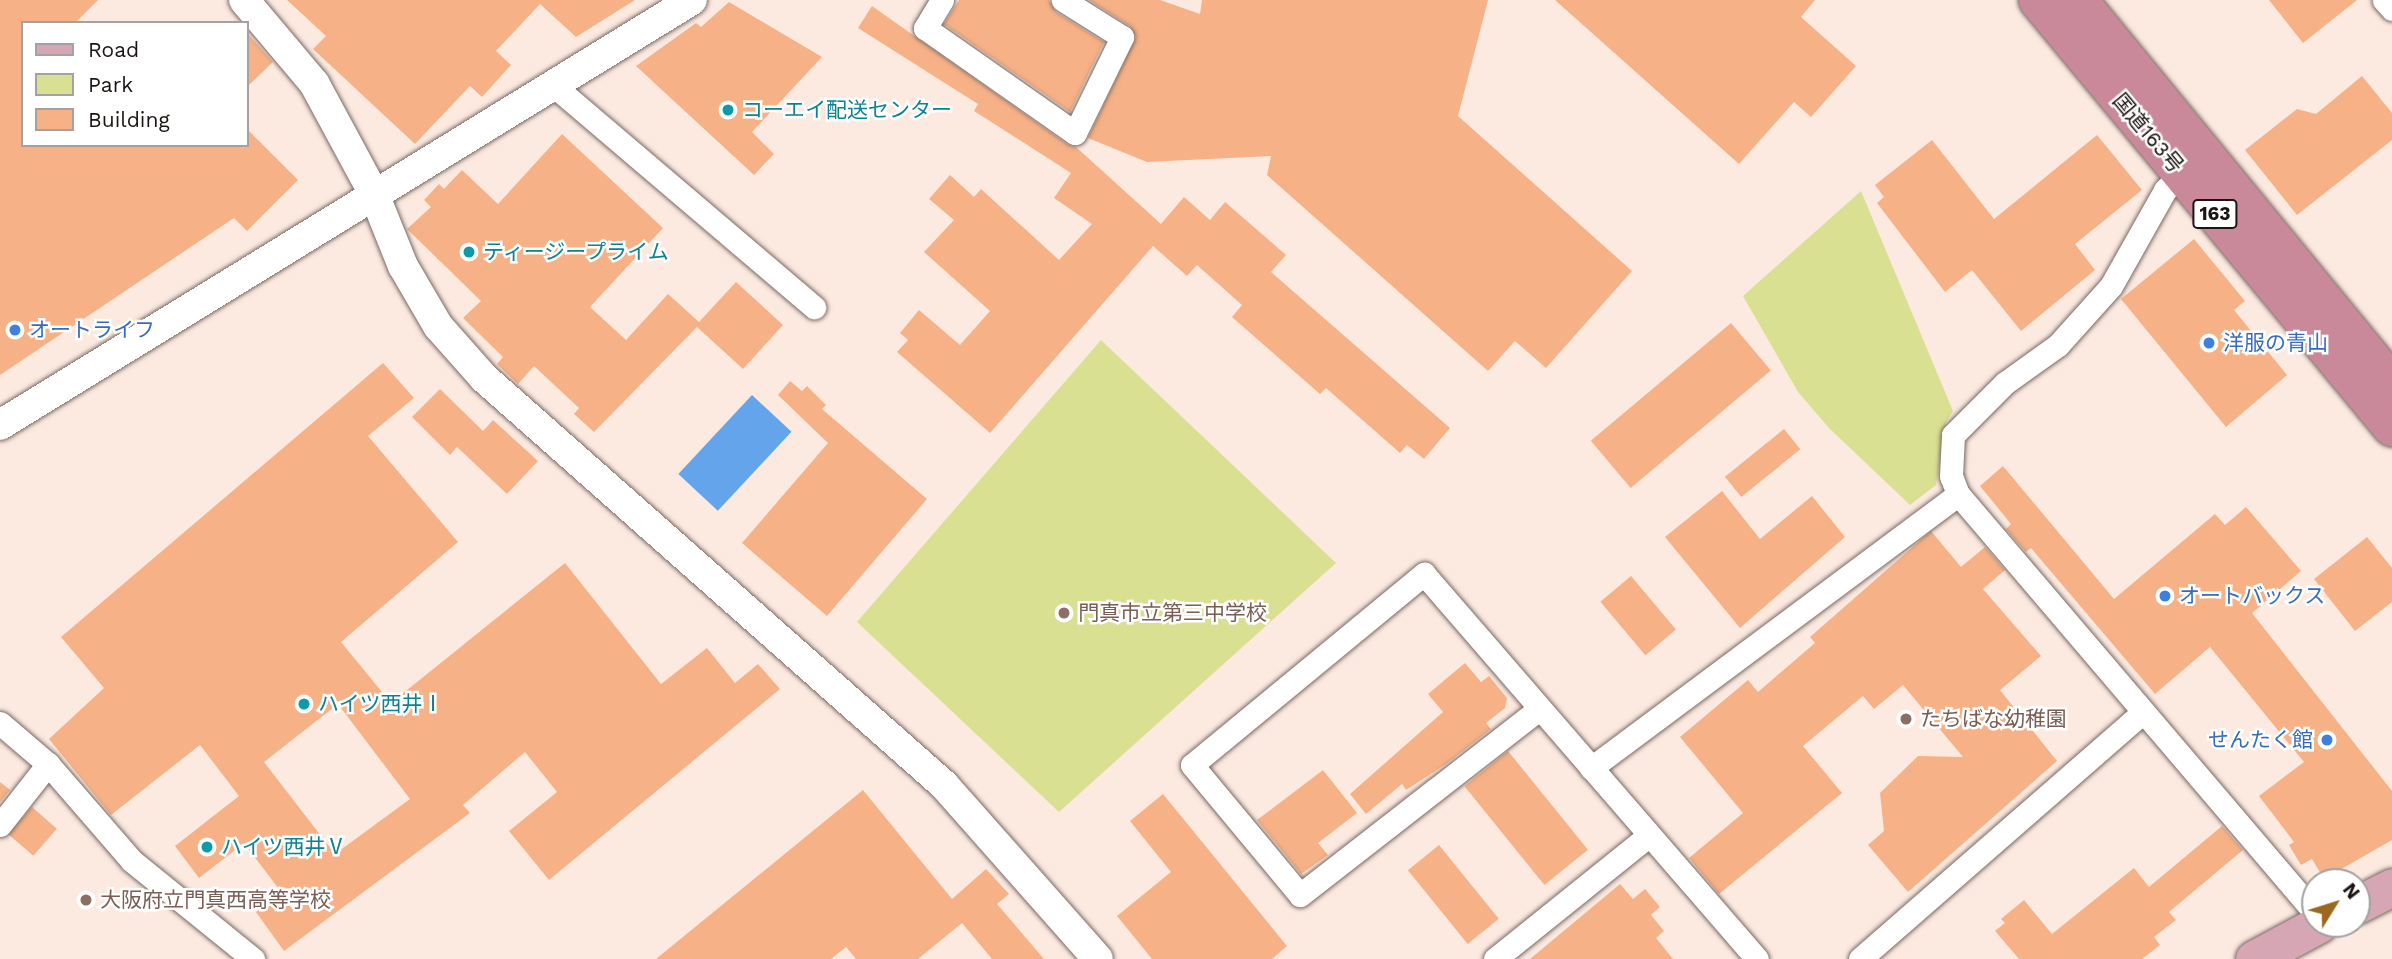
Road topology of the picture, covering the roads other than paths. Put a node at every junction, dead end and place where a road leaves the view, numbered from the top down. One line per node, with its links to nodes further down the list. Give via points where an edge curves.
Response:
1 (244, 0): 11 (street, via 314,83)
2 (692, 0): 9 (street)
3 (943, 0): 4 (street, via 925,28 1075,133 1122,37)
4 (1063, 0)
5 (2038, 0): 8 (highway, 国道163号 / 163)
6 (2384, 0): 7 (street)
7 (2392, 9)
8 (2085, 12): 10 (highway, 国道163号 / 163); 13 (highway, 国道163号 / 163)
9 (553, 85): 11 (street); 12 (street)
10 (2182, 174): 15 (highway, 国道163号 / 163); 16 (street, via 2165,190 2111,286 2058,345 2005,383 1953,435 1951,476)
11 (374, 194): 14 (street); 29 (street, via 402,266 431,314 484,378 944,785)
12 (814, 307)
13 (2392, 384)
14 (0, 425)
15 (2392, 427)
16 (1958, 494): 18 (street); 21 (street)
17 (1539, 709): 17 (street, via 1300,895 1192,765 1424,574); 21 (street)
18 (2142, 713): 25 (street); 32 (street)
19 (0, 723): 20 (street)
20 (48, 764): 22 (street); 28 (street, via 132,861)
21 (1591, 768): 23 (street)
22 (0, 825)
23 (1649, 835): 30 (street); 31 (street)
24 (2392, 887): 26 (main road)
25 (2301, 898)
26 (2371, 898)
27 (2301, 934): 33 (main road)
28 (253, 959)
29 (1098, 959)
30 (1495, 959)
31 (1757, 959)
32 (1860, 959)
33 (2253, 959)

